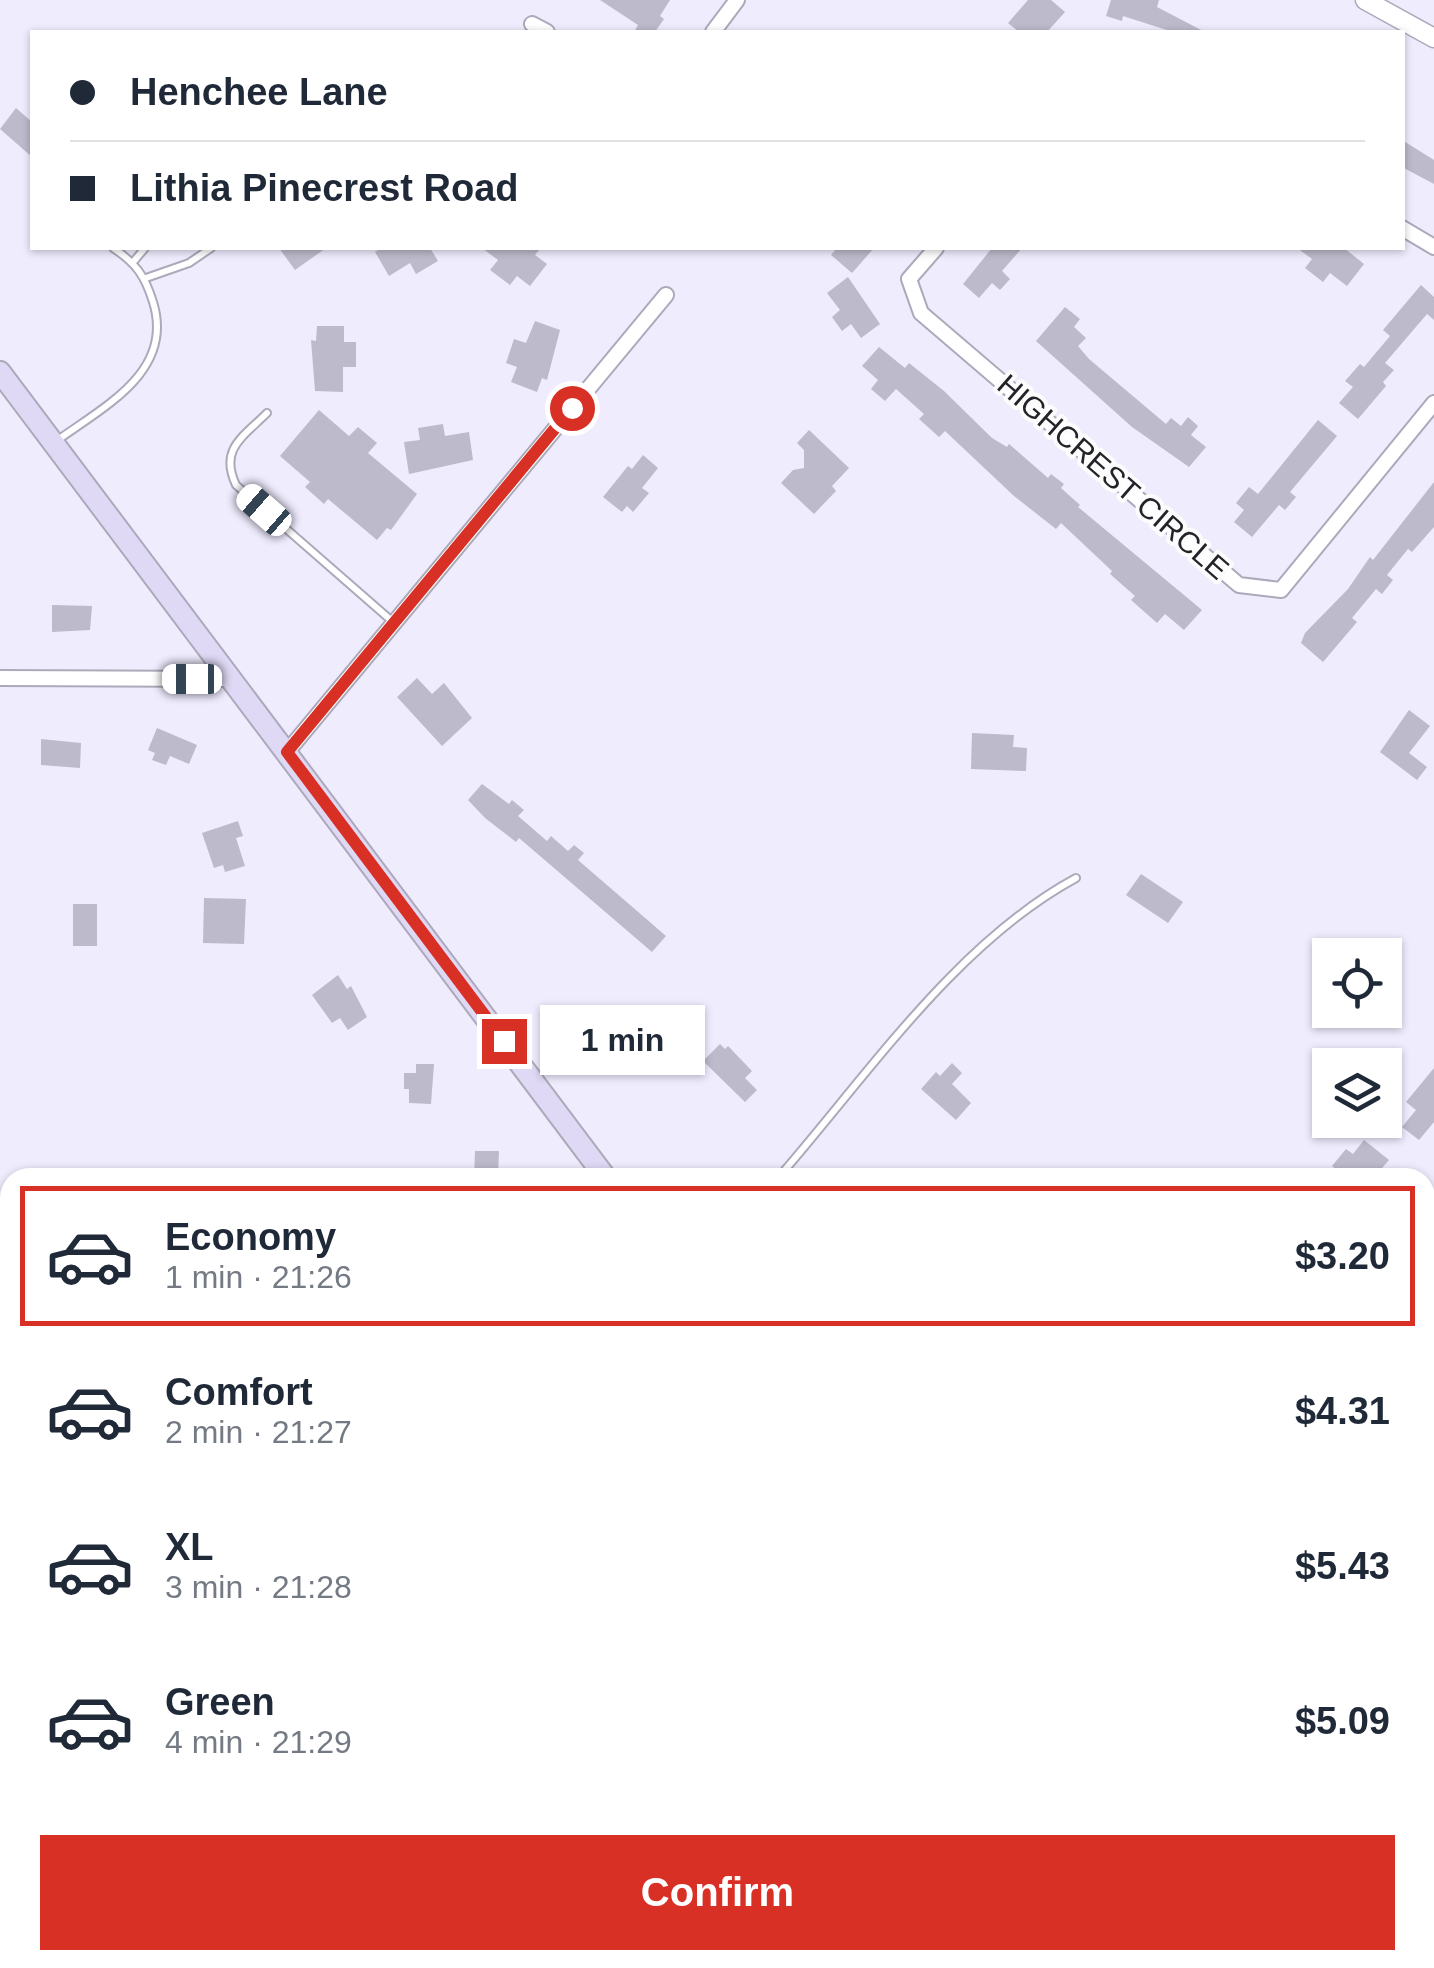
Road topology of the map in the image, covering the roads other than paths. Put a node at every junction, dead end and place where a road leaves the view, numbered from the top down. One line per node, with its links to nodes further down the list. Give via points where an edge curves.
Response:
1 (738, 0): 5 (street)
2 (1364, 0): 6 (street)
3 (532, 24): 4 (street)
4 (543, 30)
5 (715, 30)
6 (1434, 38)
7 (1405, 230): 8 (street)
8 (1434, 247)
9 (116, 250): 13 (lane)
10 (143, 250): 13 (lane)
11 (208, 250): 14 (lane)
12 (934, 250): 17 (street, HIGHCREST CIRCLE, via 909,280 921,313 1239,585 1281,590)
13 (134, 261): 14 (lane)
14 (146, 278): 19 (lane, via 159,330 149,364)
15 (666, 295): 20 (street)
16 (0, 372): 19 (main road)
17 (1434, 403)
18 (266, 413): 20 (lane, via 228,460 236,485)
19 (54, 443): 22 (main road)
20 (394, 623): 23 (street)
21 (0, 678): 22 (street)
22 (231, 679): 23 (main road)
23 (287, 752): 25 (main road)
24 (1076, 878): 26 (lane, via 1036,900 988,942)
25 (599, 1168)
26 (787, 1168)

